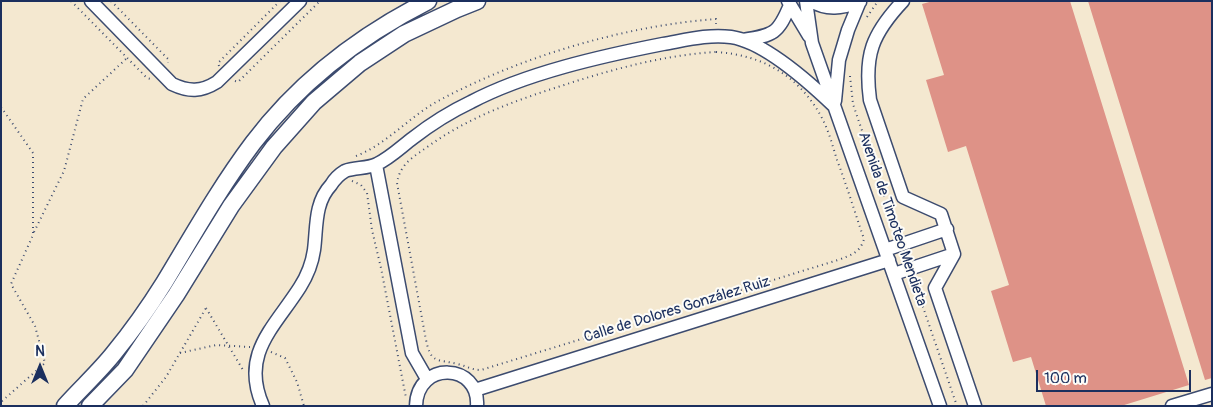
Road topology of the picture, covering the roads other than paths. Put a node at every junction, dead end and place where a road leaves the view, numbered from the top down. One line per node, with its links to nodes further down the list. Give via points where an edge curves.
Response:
1 (91, 1): 2 (street, via 172,84 194,91 207,89 217,82)
2 (300, 1)
3 (428, 1): 22 (main road, via 398,16 350,48 298,92 254,141 114,354)
4 (477, 1): 23 (main road, via 404,34 360,63 314,102 274,147 231,206 125,370)
5 (806, 1): 11 (street, Avenida de Timoteo Mendieta)
6 (811, 1): 7 (street, via 829,8 845,7)
7 (860, 1): 12 (street, via 839,60)
8 (903, 1): 14 (street, via 879,30 871,46 870,100 904,198 941,214)
9 (789, 3): 10 (street, via 782,24 767,36); 11 (street, Avenida de Timoteo Mendieta)
10 (743, 40): 12 (street, via 800,75); 13 (street, via 700,37 618,53 525,79 448,114)
11 (812, 42): 12 (street, Avenida de Timoteo Mendieta)
12 (834, 106): 16 (street, Avenida de Timoteo Mendieta)
13 (376, 165): 18 (street, via 412,352); 24 (street, via 344,172 329,186 320,202 310,268 267,333 259,351 256,385)
14 (947, 230): 15 (street); 16 (street, Calle de Dolores González Ruiz)
15 (954, 254): 17 (street); 27 (street, via 935,288)
16 (887, 255): 17 (street, Avenida de Timoteo Mendieta); 19 (street, Calle de Dolores González Ruiz)
17 (894, 274): 26 (street, Avenida de Timoteo Mendieta)
18 (427, 379): 19 (street, via 437,373 448,372 469,381); 21 (street)
19 (475, 390): 25 (street)
20 (1212, 394): 28 (street)
21 (411, 404)
22 (65, 406)
23 (90, 406)
24 (264, 406)
25 (477, 406)
26 (940, 406)
27 (974, 406)
28 (1172, 406)

